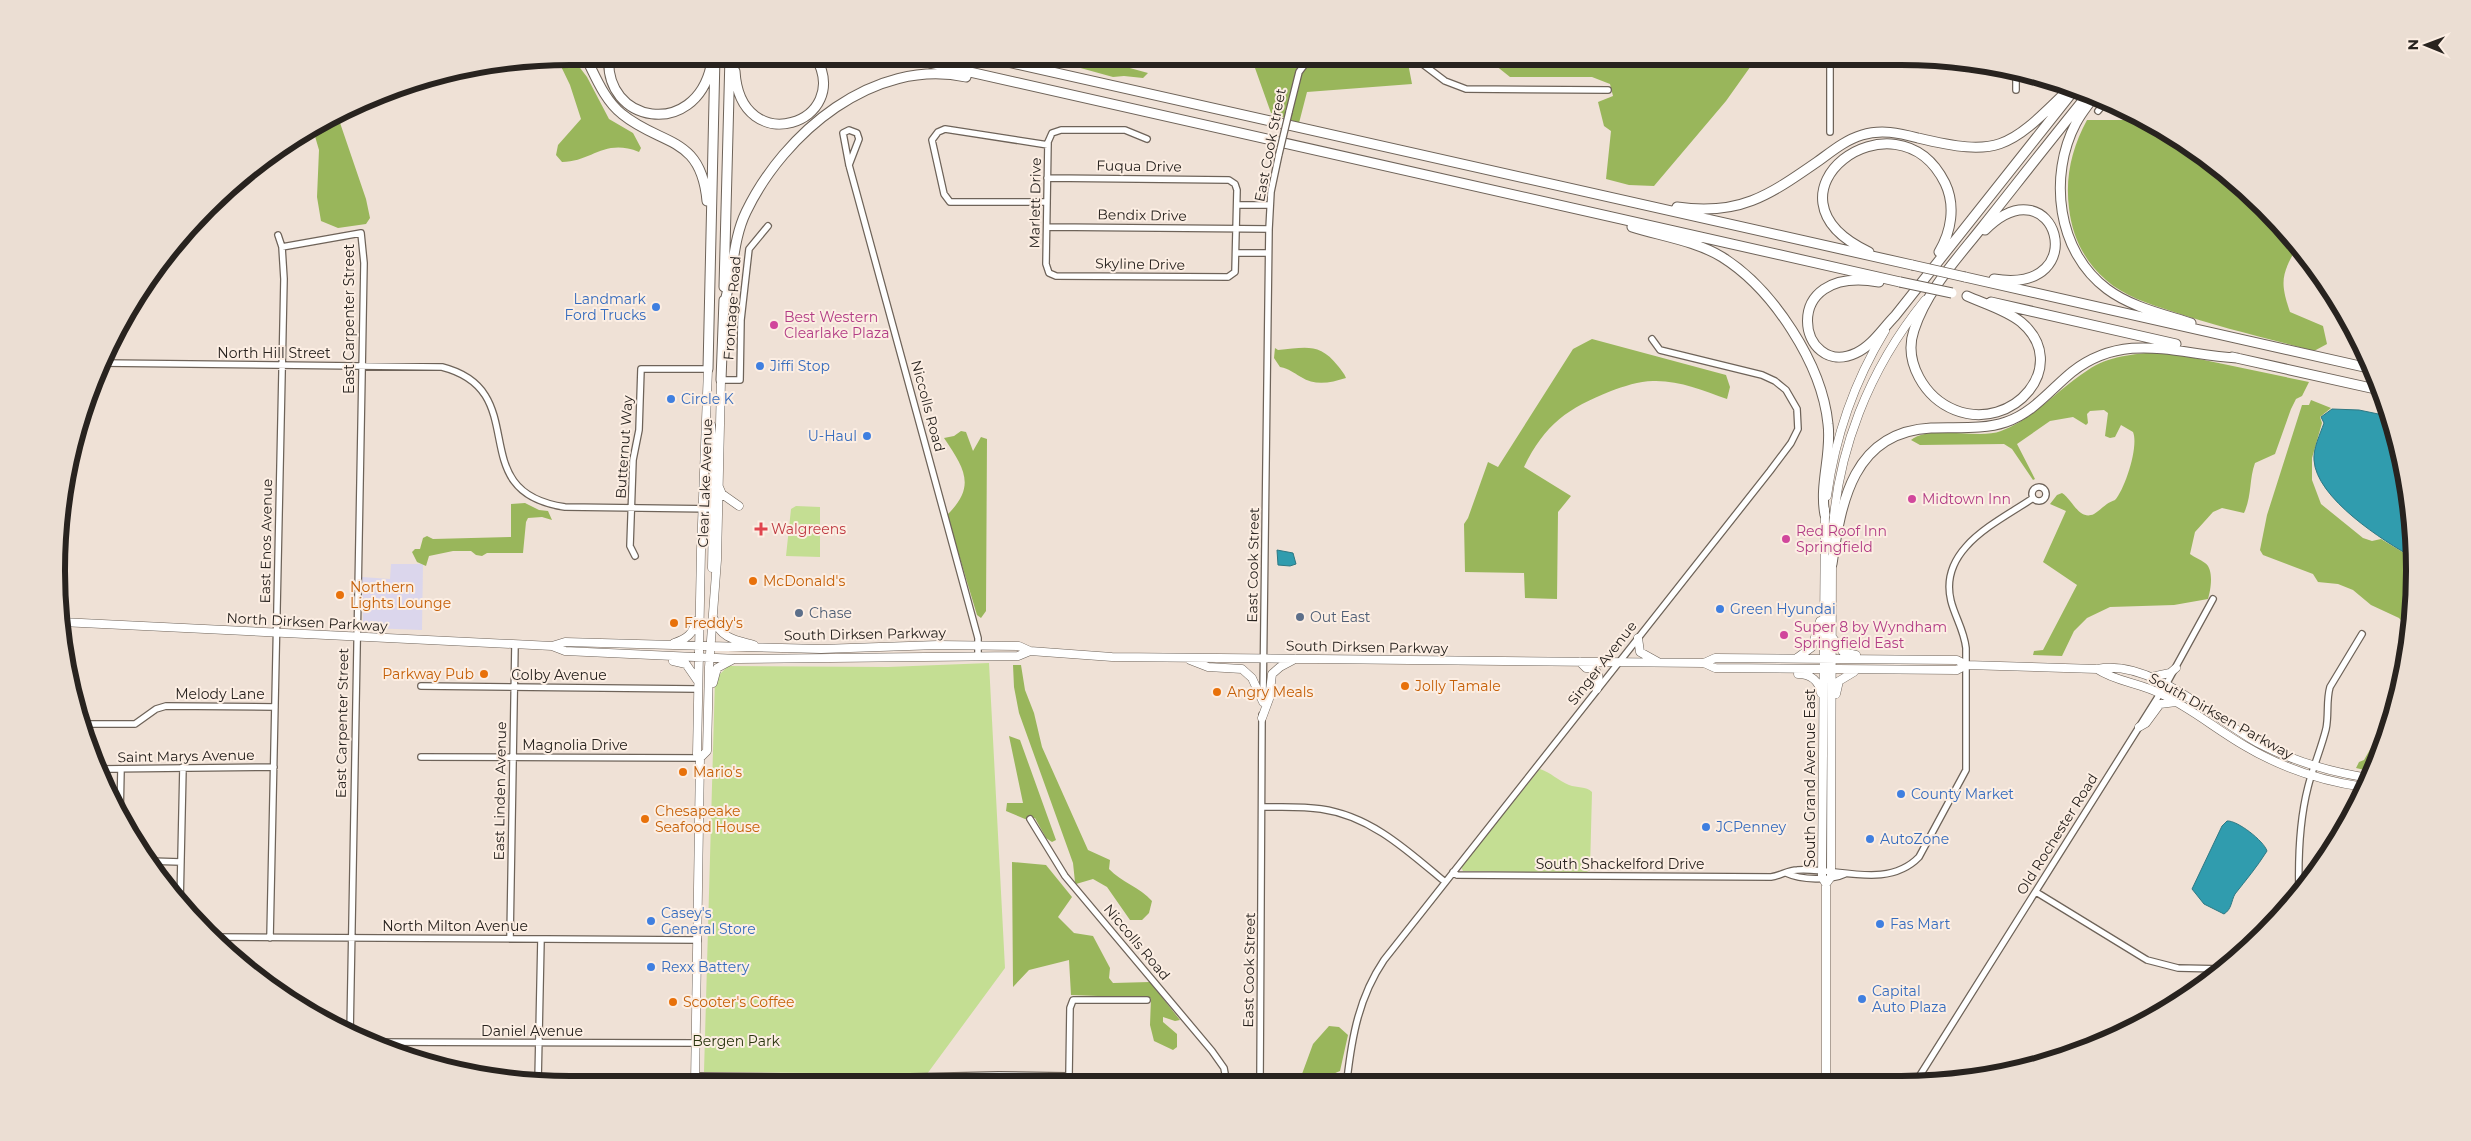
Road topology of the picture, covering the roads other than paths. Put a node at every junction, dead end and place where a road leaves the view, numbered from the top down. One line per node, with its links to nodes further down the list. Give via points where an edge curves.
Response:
1 (590, 65): 40 (highway, via 617,111 676,144 695,161 706,191)
2 (610, 65): 3 (highway, via 611,78 622,99 637,110 662,115 679,111 695,101)
3 (712, 65)
4 (715, 65): 40 (highway, Clear Lake Avenue)
5 (732, 65): 52 (highway, Clear Lake Avenue)
6 (733, 65): 7 (highway, via 741,101 757,119 782,125 800,121 818,104 824,78)
7 (819, 65)
8 (938, 65): 16 (highway)
9 (1022, 65): 14 (highway)
10 (1039, 65): 14 (highway)
11 (1304, 65): 34 (street, East Cook Street, bridge, via 1299,72 1289,112)
12 (1424, 65): 17 (street, via 1445,80 1466,89)
13 (1830, 65): 25 (street)
14 (1085, 79): 30 (highway)
15 (2016, 79): 18 (street)
16 (1037, 88): 32 (highway); 52 (highway, via 961,76 920,74 874,86 836,108 778,162 746,212 735,242)
17 (1608, 90)
18 (2016, 90)
19 (2065, 93): 30 (highway, via 2034,125 2001,144 1962,148 1894,133 1870,133 1845,142 1767,196 1744,204 1703,210)
20 (2070, 94): 48 (highway)
21 (2084, 99): 42 (highway)
22 (2090, 102): 54 (highway, via 2075,124 2060,182 2062,210 2074,250 2089,272 2116,295)
23 (2102, 107): 24 (street)
24 (2098, 111)
25 (1830, 132)
26 (1147, 139): 27 (street, Marlett Drive, via 1125,130 1061,130 1052,133)
27 (1048, 145): 29 (street, Marlett Drive); 31 (street, via 945,129 932,140 944,194 950,202)
28 (849, 165): 28 (street, Niccolls Road, via 859,139 857,133 850,130 842,138); 88 (street, Niccolls Road)
29 (1048, 178): 31 (street, Marlett Drive); 33 (street, Fuqua Drive, via 1230,180 1237,190)
30 (1603, 196): 45 (highway)
31 (1047, 202): 36 (street, Marlett Drive)
32 (1555, 204): 49 (highway); 71 (highway, via 1708,250 1736,267 1760,290 1797,340 1822,395 1829,442 1822,500)
33 (1237, 205): 34 (street); 37 (street)
34 (1270, 205): 38 (street, East Cook Street)
35 (768, 226): 62 (street, Frontage Road, via 754,241 748,255 741,320 740,380)
36 (1047, 227): 37 (street, Bendix Drive); 46 (street, Marlett Drive, via 1046,264)
37 (1236, 229): 38 (street, Bendix Drive); 43 (street)
38 (1269, 229): 44 (street, East Cook Street)
39 (278, 235): 41 (street, East Enos Avenue)
40 (711, 240): 61 (highway, Clear Lake Avenue)
41 (282, 246): 58 (street, East Enos Avenue); 59 (street, East Carpenter Street, via 361,233 365,282)
42 (1966, 247): 47 (highway, via 1976,242 2004,214 2021,210 2035,212 2045,219 2056,238 2052,261 2040,274 2002,280); 50 (highway)
43 (1236, 253): 44 (street); 46 (street, Skyline Drive, via 1235,269 1225,278 1056,276)
44 (1268, 254): 97 (street, East Cook Street)
45 (1898, 262): 47 (highway, bridge); 48 (highway, via 1847,241 1834,229 1826,213 1824,192 1830,173 1841,160 1864,147 1892,145 1917,153 1935,168 1946,185 1951,207 1949,228)
46 (1049, 273)
47 (1965, 276): 54 (highway)
48 (1924, 282): 49 (highway, bridge); 51 (highway, bridge); 53 (highway)
49 (1898, 283): 53 (highway, via 1848,280 1830,286 1810,304 1806,324 1812,340 1820,349 1843,356 1862,350)
50 (1934, 288): 51 (highway, via 1912,340 1918,376 1933,396 1956,410 1972,414 1999,412 2016,404 2034,384 2039,367 2037,347 2029,330 2013,316); 74 (main road, South Grand Avenue East, via 1890,350 1857,416 1837,490)
51 (1967, 296): 56 (highway)
52 (724, 304): 62 (highway, Clear Lake Avenue)
53 (1895, 316): 71 (main road, via 1869,360 1848,406 1831,471)
54 (2215, 333): 60 (highway)
55 (1652, 339): 83 (street, Singer Avenue, via 1660,350 1771,379 1793,401 1798,422 1796,435 1787,450)
56 (2206, 353): 63 (highway); 74 (highway, via 2149,346 2110,352 2091,359 2027,412 2008,422 1918,429 1887,441 1870,455 1852,479 1840,515)
57 (109, 364): 58 (street, North Hill Street)
58 (282, 366): 59 (street, North Hill Street); 79 (street, East Enos Avenue)
59 (363, 366): 68 (street, North Hill Street, via 436,366 465,376 490,402 497,421 503,462 524,490 550,504); 81 (street, East Carpenter Street)
60 (2363, 367)
61 (708, 369): 64 (main road, Clear Lake Avenue); 68 (street, Butternut Way, via 641,369)
62 (721, 380): 65 (main road, Clear Lake Avenue)
63 (2372, 388)
64 (707, 411): 69 (main road, Clear Lake Avenue); 70 (main road, via 714,459)
65 (718, 487): 67 (main road, via 722,494); 70 (main road, Clear Lake Avenue)
66 (2033, 498): 108 (street, South Shackelford Drive, via 1969,542 1953,566 1950,600 1964,636)
67 (739, 506)
68 (632, 508): 69 (street, North Hill Street); 73 (street, Butternut Way, via 630,546)
69 (703, 509): 70 (street, North Hill Street); 72 (main road, Clear Lake Avenue)
70 (715, 509): 77 (main road, Clear Lake Avenue, via 711,557 715,586)
71 (1825, 515): 76 (main road)
72 (701, 550): 85 (main road, via 696,558 695,627 685,639); 87 (main road, Clear Lake Avenue)
73 (635, 556)
74 (1832, 564): 82 (main road, South Grand Avenue East)
75 (2213, 599): 109 (street, Old Rochester Road)
76 (1823, 602): 100 (main road, via 1816,639 1808,652); 101 (main road, South Grand Avenue East)
77 (713, 616): 89 (main road, Clear Lake Avenue); 90 (main road, via 724,635)
78 (68, 622): 79 (main road, North Dirksen Parkway)
79 (276, 633): 81 (main road, North Dirksen Parkway); 126 (street, East Enos Avenue)
80 (2362, 634): 135 (street, via 2330,688 2325,732)
81 (357, 636): 84 (main road, North Dirksen Parkway); 156 (street, East Carpenter Street)
82 (1832, 636): 102 (main road, South Grand Avenue East); 103 (main road, via 1843,652)
83 (1638, 638): 105 (street, Singer Avenue); 107 (main road, via 1640,652)
84 (516, 644): 86 (main road, North Dirksen Parkway); 119 (street, East Linden Avenue)
85 (669, 645): 86 (main road, North Dirksen Parkway, via 565,642); 87 (main road, North Dirksen Parkway)
86 (552, 646): 92 (main road, North Dirksen Parkway, via 564,651)
87 (698, 646): 89 (main road, South Dirksen Parkway); 94 (main road, Clear Lake Avenue)
88 (978, 646): 90 (main road, South Dirksen Parkway); 91 (main road, South Dirksen Parkway, via 1019,646); 93 (street, Niccolls Road)
89 (710, 647): 90 (main road, South Dirksen Parkway); 95 (main road, Clear Lake Avenue)
90 (763, 648)
91 (1030, 651): 93 (main road, South Dirksen Parkway, via 1018,656); 96 (main road, South Dirksen Parkway)
92 (622, 654): 94 (main road, North Dirksen Parkway); 116 (main road, via 632,658 680,661 690,668)
93 (978, 655): 98 (main road, South Dirksen Parkway)
94 (698, 657): 95 (main road, North Dirksen Parkway); 116 (main road, Clear Lake Avenue)
95 (713, 658): 98 (main road, South Dirksen Parkway); 130 (main road, Clear Lake Avenue)
96 (1183, 658): 97 (main road, South Dirksen Parkway); 123 (main road, via 1208,667 1242,669 1252,678)
97 (1263, 658): 99 (main road, South Dirksen Parkway); 123 (street, East Cook Street)
98 (738, 659): 130 (main road, via 725,662 714,673 712,724)
99 (1296, 659): 104 (main road, South Dirksen Parkway); 127 (main road, via 1272,674 1270,699)
100 (1796, 659): 101 (main road, South Dirksen Parkway); 106 (main road, South Dirksen Parkway, via 1715,658)
101 (1823, 659): 102 (main road, South Dirksen Parkway); 112 (main road, South Grand Avenue East)
102 (1832, 659): 103 (main road, South Dirksen Parkway); 113 (main road, South Grand Avenue East)
103 (1872, 659): 108 (main road, South Dirksen Parkway, via 1957,660)
104 (1580, 662): 105 (main road, South Dirksen Parkway); 121 (main road, via 1598,672)
105 (1618, 662): 107 (main road, South Dirksen Parkway); 121 (street, Singer Avenue)
106 (1704, 663): 107 (main road, South Dirksen Parkway); 111 (main road, South Dirksen Parkway, via 1715,668)
107 (1662, 664)
108 (1966, 665): 110 (main road, South Dirksen Parkway); 114 (main road, South Dirksen Parkway, via 1957,670); 149 (street, South Shackelford Drive, via 1966,770 1919,857 1911,866 1895,873)
109 (2176, 668): 115 (main road, via 2162,676); 117 (street, Old Rochester Road)
110 (2097, 669): 115 (main road, South Dirksen Parkway, via 2110,666); 122 (main road, South Dirksen Parkway, via 2108,676)
111 (1780, 670): 112 (main road, South Dirksen Parkway); 125 (main road, via 1789,674 1806,674 1815,680)
112 (1823, 670): 113 (main road, South Dirksen Parkway); 125 (main road, South Grand Avenue East)
113 (1832, 670): 114 (main road, South Dirksen Parkway); 131 (main road, South Grand Avenue East)
114 (1857, 671): 131 (main road, via 1845,675 1836,687 1836,724)
115 (2147, 676): 117 (main road, South Dirksen Parkway)
116 (697, 680): 120 (main road, Clear Lake Avenue)
117 (2165, 685): 122 (street, Old Rochester Road); 135 (main road, South Dirksen Parkway, via 2260,744)
118 (422, 686): 119 (street, Colby Avenue)
119 (515, 687): 120 (street, Colby Avenue); 133 (street, East Linden Avenue)
120 (697, 689): 134 (main road, Clear Lake Avenue, via 697,754)
121 (1597, 689): 148 (street, Singer Avenue)
122 (2160, 693): 124 (main road, South Dirksen Parkway); 129 (street, Old Rochester Road)
123 (1262, 702): 127 (street, East Cook Street)
124 (2176, 702): 129 (main road, via 2160,704); 140 (main road, South Dirksen Parkway, via 2258,754)
125 (1823, 703): 149 (main road, South Grand Avenue East)
126 (275, 707): 128 (street, Melody Lane, via 166,706 135,724); 137 (street, East Enos Avenue)
127 (1262, 718): 144 (street, East Cook Street)
128 (89, 724)
129 (2139, 727): 153 (street, Old Rochester Road)
130 (708, 729): 134 (main road, Clear Lake Avenue, via 707,751)
131 (1832, 735): 149 (main road, South Grand Avenue East)
132 (421, 757): 133 (street, Magnolia Drive)
133 (513, 758): 134 (street, Magnolia Drive); 157 (street, East Linden Avenue)
134 (700, 758): 159 (main road, Clear Lake Avenue)
135 (2314, 766): 140 (street); 141 (main road, South Dirksen Parkway)
136 (183, 767): 137 (street, Saint Marys Avenue); 139 (street, Saint Marys Avenue); 147 (street)
137 (274, 767): 155 (street, East Enos Avenue)
138 (105, 769): 139 (street, Saint Marys Avenue)
139 (121, 770): 143 (street)
140 (2311, 775): 142 (main road, South Dirksen Parkway); 151 (street, via 2299,842)
141 (2362, 777)
142 (2358, 786)
143 (120, 800)
144 (1263, 807): 150 (street, via 1311,808 1349,815 1381,831); 171 (street, East Cook Street)
145 (1030, 819): 170 (street, Niccolls Road, via 1061,870 1212,1051 1224,1068)
146 (157, 861): 147 (street)
147 (181, 862): 152 (street)
148 (1453, 872): 149 (street, South Shackelford Drive, via 1457,875 1771,877 1786,873 1794,877); 150 (street, Singer Avenue)
149 (1826, 876): 173 (main road, South Grand Avenue East)
150 (1446, 882): 172 (street, Singer Avenue, via 1370,981 1354,1025)
151 (2299, 882)
152 (180, 892)
153 (2036, 892): 160 (street, via 2147,960 2178,968); 167 (street, Old Rochester Road)
154 (223, 938): 155 (street, North Milton Avenue)
155 (270, 938): 156 (street, North Milton Avenue)
156 (352, 938): 157 (street, North Milton Avenue); 162 (street, East Carpenter Street)
157 (510, 939): 158 (street, North Milton Avenue)
158 (541, 939): 159 (street, North Milton Avenue); 164 (street)
159 (698, 940): 165 (main road, Clear Lake Avenue)
160 (2212, 969)
161 (1147, 1000): 169 (street, via 1073,1000 1070,1008)
162 (350, 1025)
163 (389, 1042): 164 (street, Daniel Avenue)
164 (539, 1044): 165 (street, Daniel Avenue); 166 (street)
165 (696, 1044): 168 (main road, Clear Lake Avenue)
166 (538, 1075)
167 (1920, 1075)
168 (695, 1076)
169 (1069, 1076)
170 (1225, 1076)
171 (1260, 1076)
172 (1348, 1076)
173 (1826, 1076)

